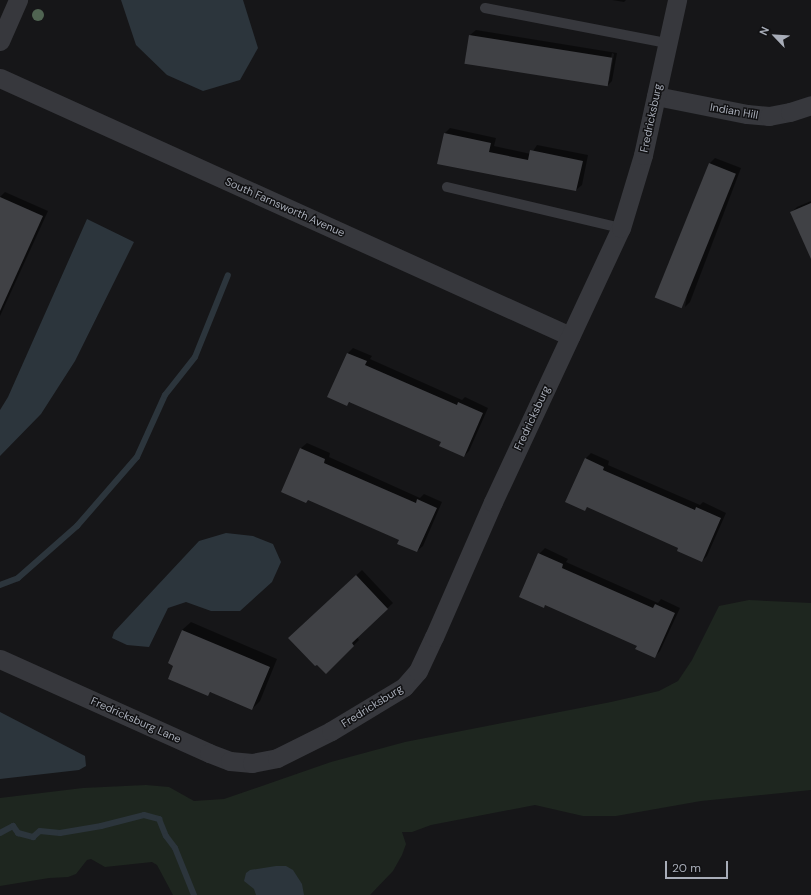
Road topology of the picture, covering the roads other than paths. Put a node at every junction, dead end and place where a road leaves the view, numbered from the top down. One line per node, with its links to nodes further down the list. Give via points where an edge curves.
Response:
1 (18, 0): 4 (street)
2 (677, 0): 5 (street, Fredricksburg)
3 (485, 8): 5 (lane)
4 (0, 41)
5 (666, 43): 7 (street, Fredricksburg)
6 (0, 78): 11 (street, South Farnsworth Avenue)
7 (656, 96): 8 (street, Indian Hill, via 769,116); 10 (street, Fredricksburg, via 643,155)
8 (810, 107)
9 (447, 187): 10 (lane)
10 (621, 228): 11 (street, Fredricksburg)
11 (570, 336): 13 (street, Fredricksburg, via 418,671 404,687 331,731)
12 (0, 659): 13 (street, Fredricksburg Lane, via 230,761 252,763)
13 (277, 758)

